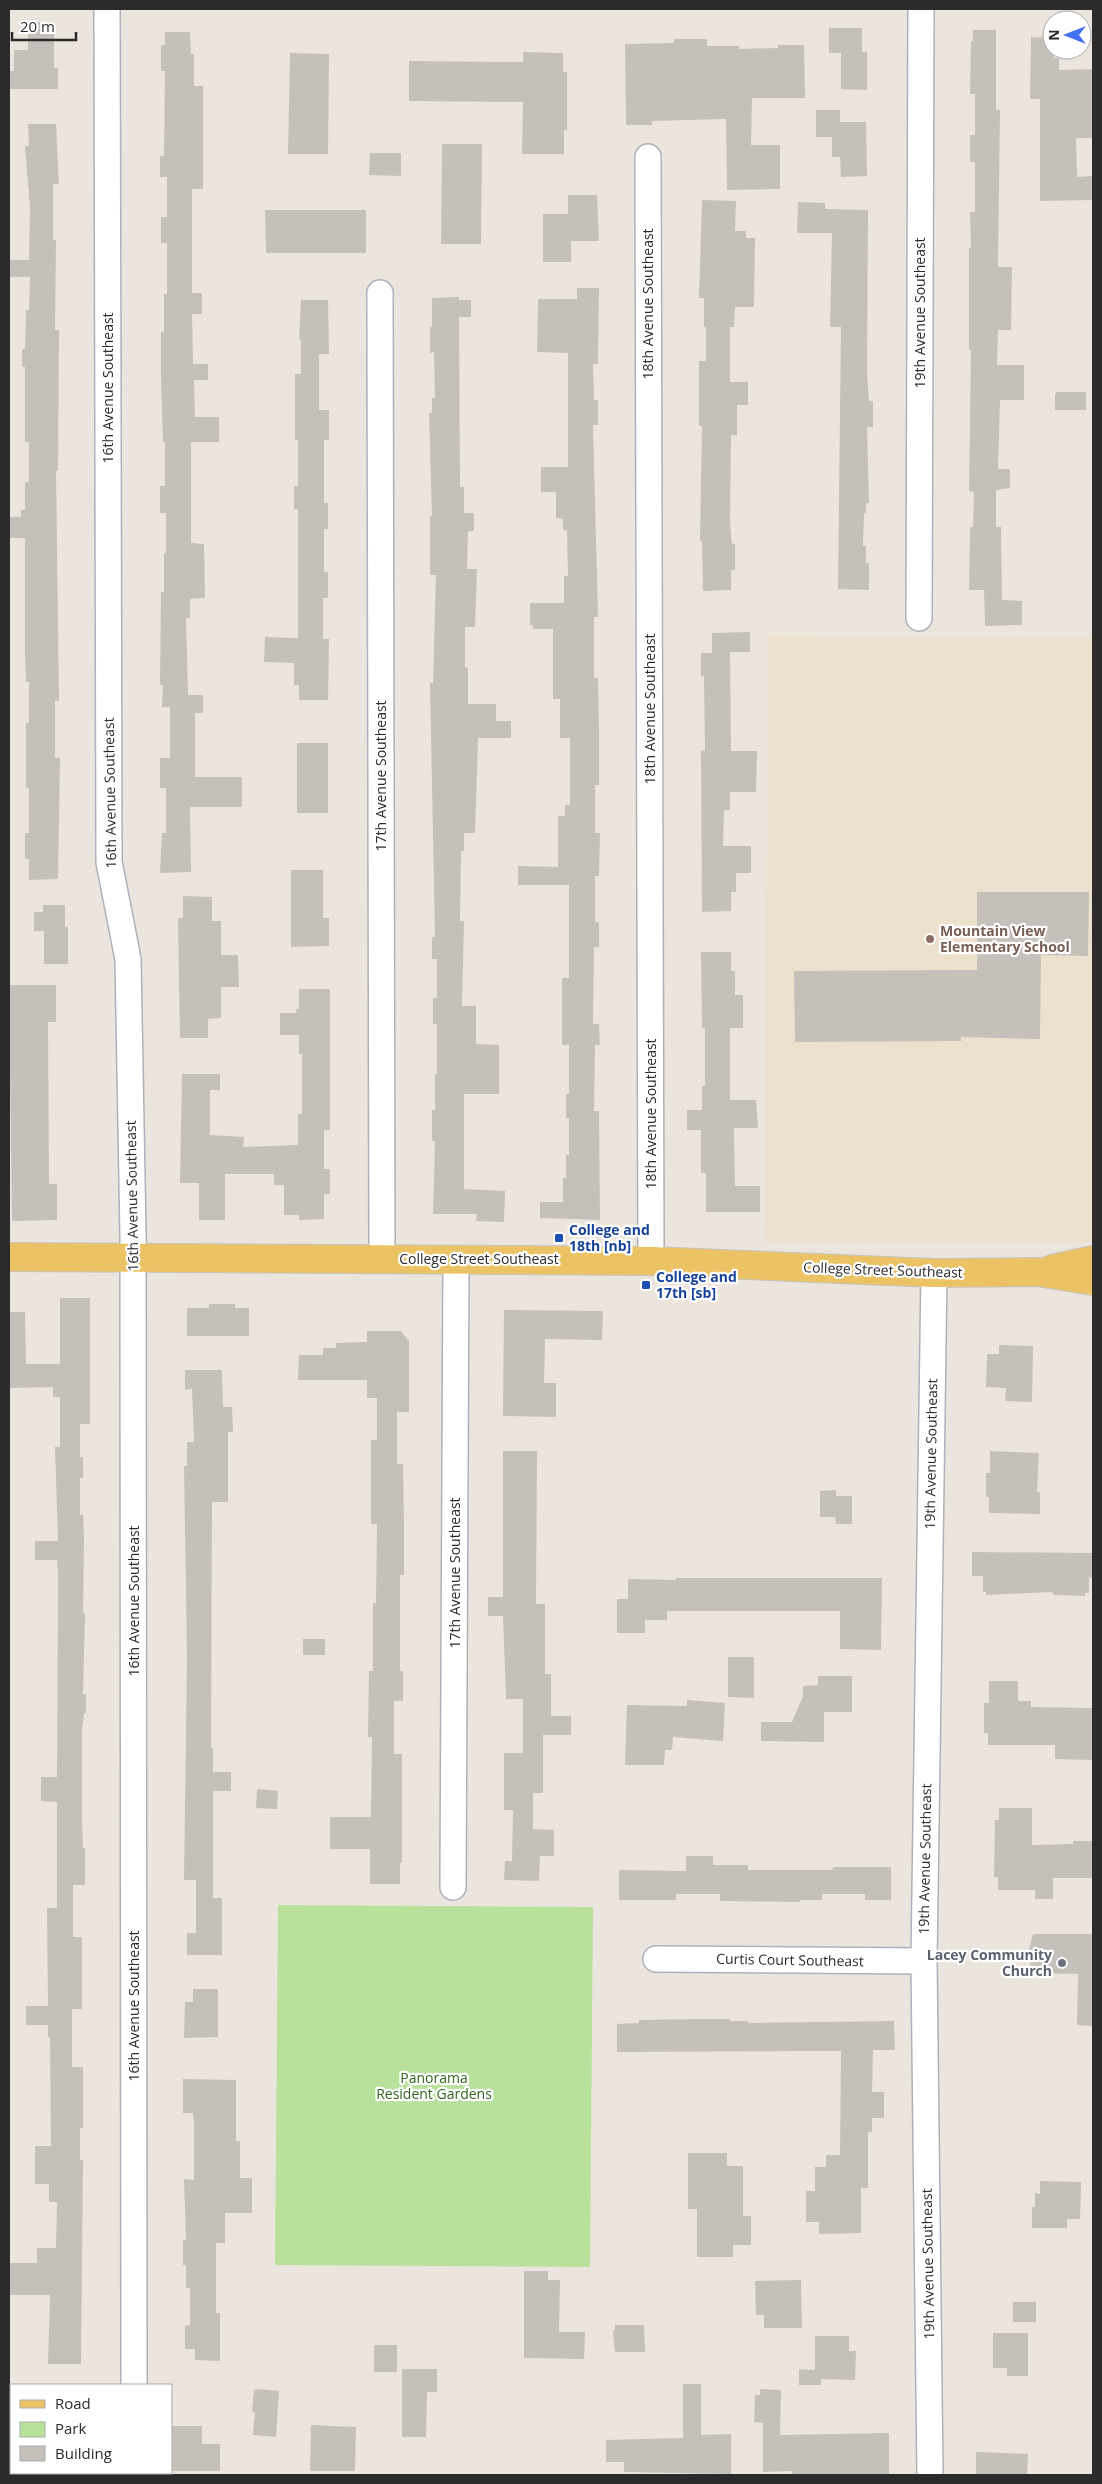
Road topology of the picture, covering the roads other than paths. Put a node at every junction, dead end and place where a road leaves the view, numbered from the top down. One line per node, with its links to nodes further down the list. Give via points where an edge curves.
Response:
1 (107, 9): 7 (street, 16th Avenue Southeast, via 108,862 128,959)
2 (921, 9): 5 (street, 19th Avenue Southeast)
3 (648, 157): 11 (street, 18th Avenue Southeast)
4 (380, 293): 8 (street, 17th Avenue Southeast)
5 (919, 618)
6 (9, 1257): 7 (main road, College Street Southeast)
7 (134, 1258): 8 (main road, College Street Southeast); 18 (street, 16th Avenue Southeast)
8 (382, 1259): 9 (main road, College Street Southeast)
9 (456, 1259): 11 (main road, College Street Southeast); 15 (street, 17th Avenue Southeast)
10 (1093, 1260): 12 (main road, College Street Southeast)
11 (651, 1261): 13 (main road, College Street Southeast)
12 (1038, 1272): 13 (main road, College Street Southeast); 14 (main road, College Street Southeast)
13 (934, 1273): 17 (street, 19th Avenue Southeast)
14 (1093, 1281)
15 (453, 1887)
16 (656, 1959): 17 (street, Curtis Court Southeast)
17 (924, 1961): 19 (street, 19th Avenue Southeast)
18 (134, 2384)
19 (930, 2475)

